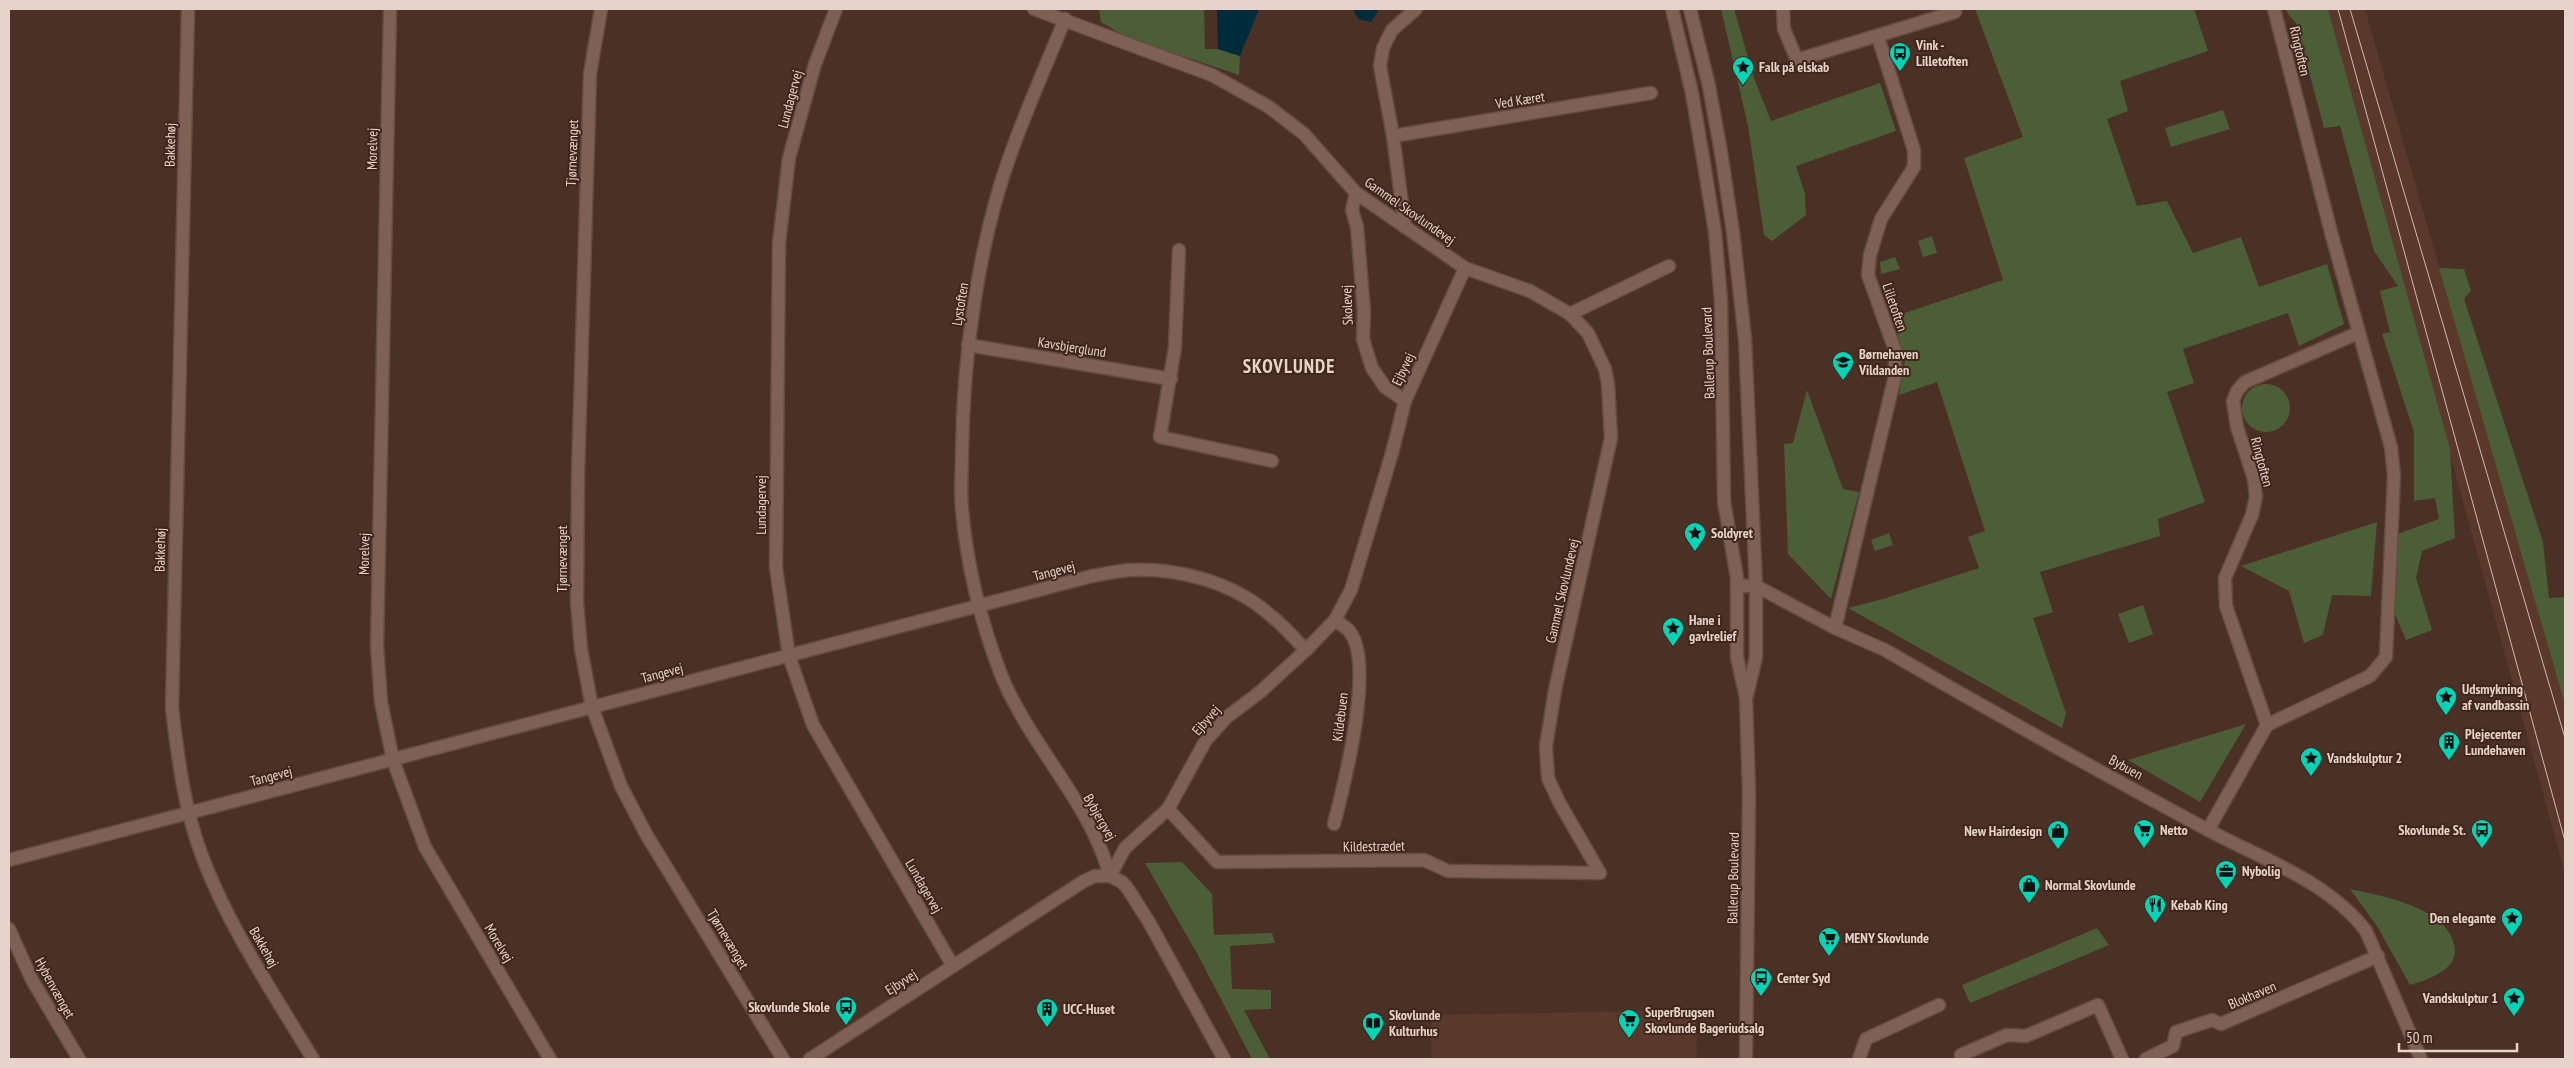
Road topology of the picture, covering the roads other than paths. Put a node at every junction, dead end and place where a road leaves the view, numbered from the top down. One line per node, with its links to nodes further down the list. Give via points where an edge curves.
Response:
1 (188, 9): 39 (street, Bakkehøj, via 172,708)
2 (390, 9): 37 (street, Morelvej, via 377,646 380,702)
3 (602, 9): 35 (street, Tjørnevænget, via 590,74 578,475 577,602 581,649)
4 (836, 9): 33 (street, Lundagervej, via 815,64 789,158 779,243 776,568)
5 (1034, 9): 12 (street, Gammel Skovlundevej)
6 (1416, 9): 15 (street, via 1392,30 1383,48 1380,66)
7 (1672, 9): 27 (street, Ballerup Boulevard, via 1692,93 1715,232 1724,346 1725,510)
8 (1690, 9): 28 (street, Ballerup Boulevard, via 1720,142 1741,297)
9 (1783, 9): 13 (street, via 1784,28 1797,60)
10 (2274, 9): 22 (street, Ringtoften)
11 (1955, 12): 13 (street)
12 (1065, 19): 16 (street, Gammel Skovlundevej, via 1212,75 1269,107 1304,134); 23 (street, Lystoften, via 1011,152 984,249)
13 (1878, 37): 31 (street, Lilletoften, via 1914,150 1914,167 1881,219 1870,255 1868,275 1894,350 1895,376)
14 (1651, 93): 15 (street, Ved Kæret)
15 (1393, 136): 17 (street)
16 (1356, 193): 17 (street, Gammel Skovlundevej); 25 (street, Skolevej, via 1352,210 1358,228 1363,339 1372,368 1385,387)
17 (1405, 227): 20 (street, Gammel Skovlundevej)
18 (1179, 250): 24 (street)
19 (1669, 266): 21 (street)
20 (1465, 268): 21 (street, Gammel Skovlundevej, via 1530,290); 25 (street, Ejbyvej)
21 (1570, 314): 43 (street, Gammel Skovlundevej, via 1588,333 1604,362 1611,438 1555,690 1546,746 1548,778)
22 (2358, 333): 36 (street, Ringtoften, via 2391,447 2394,476 2386,657 2370,676); 36 (street, Ringtoften, via 2245,382 2233,401 2236,427 2254,479 2256,497 2252,515 2225,578 2226,606)
23 (968, 345): 24 (street, Kavsbjerglund); 29 (street, Lystoften, via 962,428 962,508)
24 (1171, 379): 26 (street, via 1160,437)
25 (1405, 401): 30 (street, Ejbyvej, via 1351,590)
26 (1272, 461)
27 (1737, 586): 28 (street, Bybuen); 34 (street, Ballerup Boulevard, via 1737,657)
28 (1756, 586): 31 (street, Bybuen); 34 (street, Ballerup Boulevard, via 1756,657)
29 (977, 606): 32 (street, Tangevej, via 1092,576 1129,570 1167,571 1203,579 1238,593 1270,614); 33 (street, Tangevej); 44 (street, Bybjergvej, via 1002,676 1103,848)
30 (1335, 620): 32 (street, Ejbyvej); 40 (street, Kildebuen, via 1350,632 1359,677 1358,708)
31 (1834, 628): 41 (street, Bybuen, via 1885,650)
32 (1306, 650): 38 (street, Ejbyvej, via 1260,692 1227,716 1206,740)
33 (788, 656): 35 (street, Tangevej); 47 (street, Lundagervej, via 813,725)
34 (1746, 698): 55 (street, Ballerup Boulevard, via 1749,793)
35 (592, 707): 37 (street, Tangevej); 52 (street, Tjørnevænget, via 620,786 646,834)
36 (2267, 725): 41 (street)
37 (393, 760): 39 (street, Tangevej); 51 (street, Morelvej, via 425,847)
38 (1168, 809): 43 (street, Kildestrædet, via 1217,862 1424,860 1448,871); 44 (street, Ejbyvej, via 1125,848)
39 (189, 813): 42 (street, Tangevej); 50 (street, Bakkehøj, via 202,856 224,908)
40 (1334, 824)
41 (2208, 830): 46 (street, Bybuen, via 2329,894 2355,916)
42 (9, 860)
43 (1600, 873)
44 (1110, 876): 47 (street, Ejbyvej, via 1095,876 1084,881); 54 (street, via 1122,882 1149,922)
45 (9, 929): 49 (street, Hybenvænget, via 32,980)
46 (2378, 956): 59 (street, Blokhaven, via 2221,1024 2212,1020 2176,1032 2173,1046); 60 (street, Bybuen)
47 (953, 966): 53 (street, Ejbyvej)
48 (1939, 1005): 56 (street, via 1866,1039)
49 (79, 1059)
50 (313, 1059)
51 (550, 1059)
52 (783, 1059)
53 (810, 1059)
54 (1224, 1059)
55 (1746, 1059)
56 (1859, 1059)
57 (1962, 1059): 58 (street, via 1960,1055 2007,1035 2026,1036 2098,1005)
58 (2122, 1059)
59 (2146, 1059)
60 (2421, 1059)

